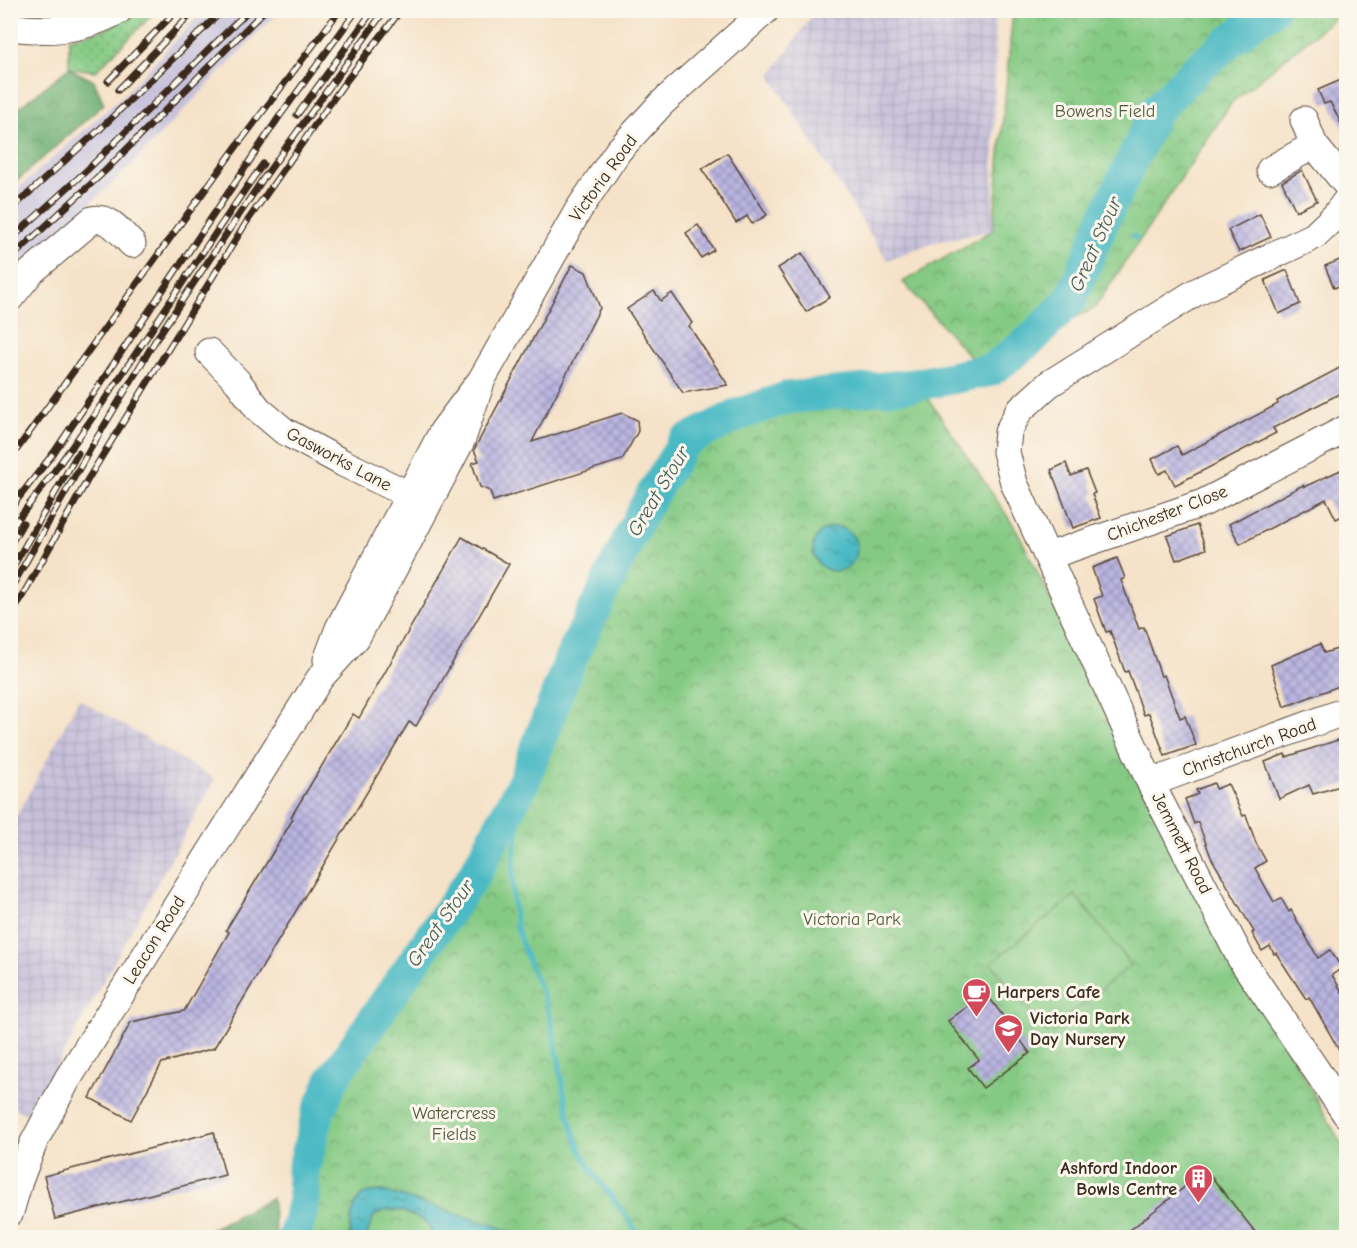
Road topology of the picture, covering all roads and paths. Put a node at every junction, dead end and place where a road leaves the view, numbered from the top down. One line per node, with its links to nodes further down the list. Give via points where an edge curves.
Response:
1 (119, 10): 3 (street, via 100,22 71,28 35,31)
2 (766, 10): 13 (street, Victoria Road, via 662,103 618,151 579,208 482,379 462,439)
3 (10, 27)
4 (1304, 120): 5 (street)
5 (1314, 145): 6 (street); 7 (street)
6 (1270, 170)
7 (1347, 184)
8 (1347, 201): 14 (street, via 1314,236 1196,292 1048,384 1019,411 1008,432 1006,452 1014,483)
9 (132, 244): 10 (street, via 109,221 92,220 31,272)
10 (10, 298)
11 (209, 352): 13 (street, Gasworks Lane, via 258,409 284,431)
12 (1347, 429): 14 (street, Chichester Close, via 1203,503)
13 (419, 500): 18 (street, Leacon Road, via 356,638 320,678 67,1080 35,1141)
14 (1048, 556): 16 (street, Jemmett Road)
15 (1347, 711): 16 (street, Christchurch Road)
16 (1151, 784): 17 (street, Jemmett Road, via 1241,959)
17 (1347, 1114)
18 (10, 1212)

